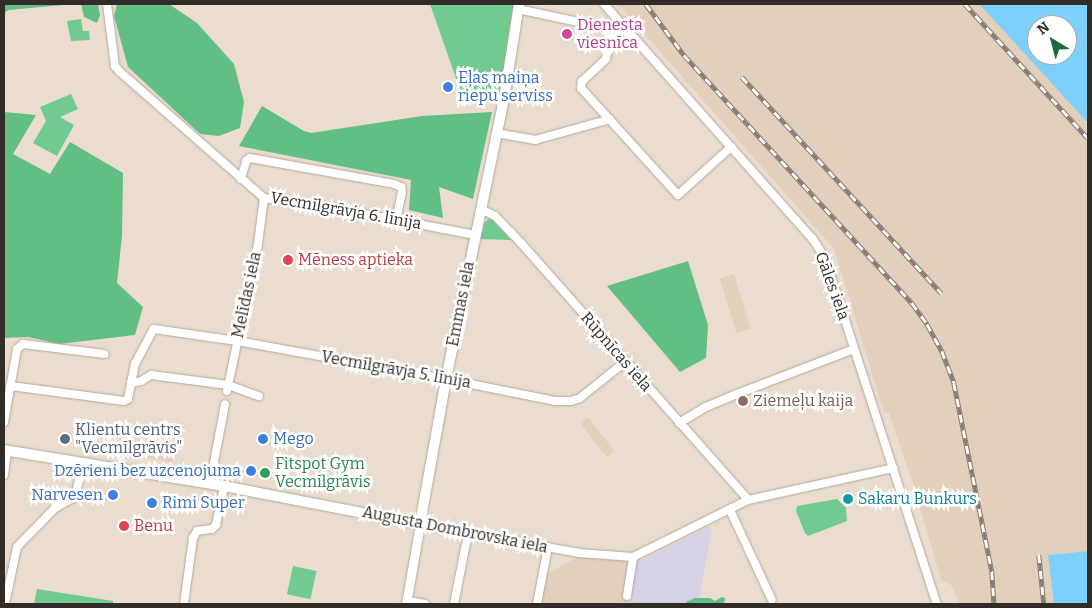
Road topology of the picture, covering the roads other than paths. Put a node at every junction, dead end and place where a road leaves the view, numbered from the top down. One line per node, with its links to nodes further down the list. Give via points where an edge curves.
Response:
1 (107, 4): 9 (street, Vecmīlgrāvja 6. līnija, via 115,66)
2 (604, 4): 4 (street, Gāles iela)
3 (519, 6): 5 (street, via 606,28); 7 (main road, Emmas iela)
4 (626, 28): 5 (street); 8 (street, Gāles iela)
5 (610, 43): 6 (street, via 606,59 582,81 581,88)
6 (610, 119): 7 (street, via 535,140); 8 (street, via 678,196)
7 (496, 132): 11 (main road, Emmas iela)
8 (732, 147): 15 (street, Gāles iela, via 813,239 825,258)
9 (241, 179): 10 (street, Vecmīlgrāvja 6. līnija); 12 (street, via 250,158 394,184 401,187 402,192)
10 (264, 198): 12 (street, Vecmīlgrāvja 6. līnija); 14 (street, Melīdas iela, via 258,244)
11 (481, 209): 13 (main road, Emmas iela); 17 (street, Rūpnīcas iela, via 495,216 521,243)
12 (396, 220): 13 (street, Vecmīlgrāvja 6. līnija)
13 (475, 235): 20 (main road, Emmas iela)
14 (237, 341): 20 (street, Vecmīlgrāvja 5. līnija); 21 (street, Vecmīlgrāvja 5. līnija, via 154,329 134,364); 23 (street, Melīdas iela)
15 (854, 349): 27 (street, via 722,401); 30 (street, Gāles iela)
16 (104, 354): 19 (street, via 23,344 17,349)
17 (625, 362): 20 (street, Vecmīlgrāvja 5. līnija, via 595,388 571,401 555,401); 27 (street, Rūpnīcas iela)
18 (4, 365): 19 (street)
19 (14, 366): 22 (street)
20 (446, 379): 36 (main road, Emmas iela)
21 (131, 383): 22 (street, via 128,399 124,401); 23 (street, via 151,375)
22 (11, 386): 26 (street)
23 (228, 388): 24 (street)
24 (260, 396)
25 (225, 404): 32 (street)
26 (4, 422)
27 (680, 423): 34 (street, Rūpnīcas iela)
28 (5, 450): 29 (main road, Augusta Dombrovska iela); 31 (street)
29 (83, 462): 32 (main road, Augusta Dombrovska iela); 43 (street, via 75,497 56,508 17,547)
30 (894, 468): 34 (street); 48 (street, Gāles iela)
31 (4, 475)
32 (210, 484): 33 (main road, Augusta Dombrovska iela)
33 (224, 486): 36 (main road, Augusta Dombrovska iela); 44 (street, via 216,526 197,531 193,538)
34 (748, 500): 35 (street)
35 (730, 510): 39 (street); 41 (street)
36 (420, 524): 37 (street, Augusta Dombrovska iela); 42 (street, Emmas iela)
37 (468, 533): 38 (street, Augusta Dombrovska iela); 46 (street)
38 (548, 547): 39 (street, Augusta Dombrovska iela); 47 (street)
39 (632, 557): 40 (street)
40 (627, 596)
41 (772, 600)
42 (406, 603): 45 (street)
43 (5, 604)
44 (184, 604)
45 (425, 604)
46 (454, 604)
47 (537, 604)
48 (937, 604)

